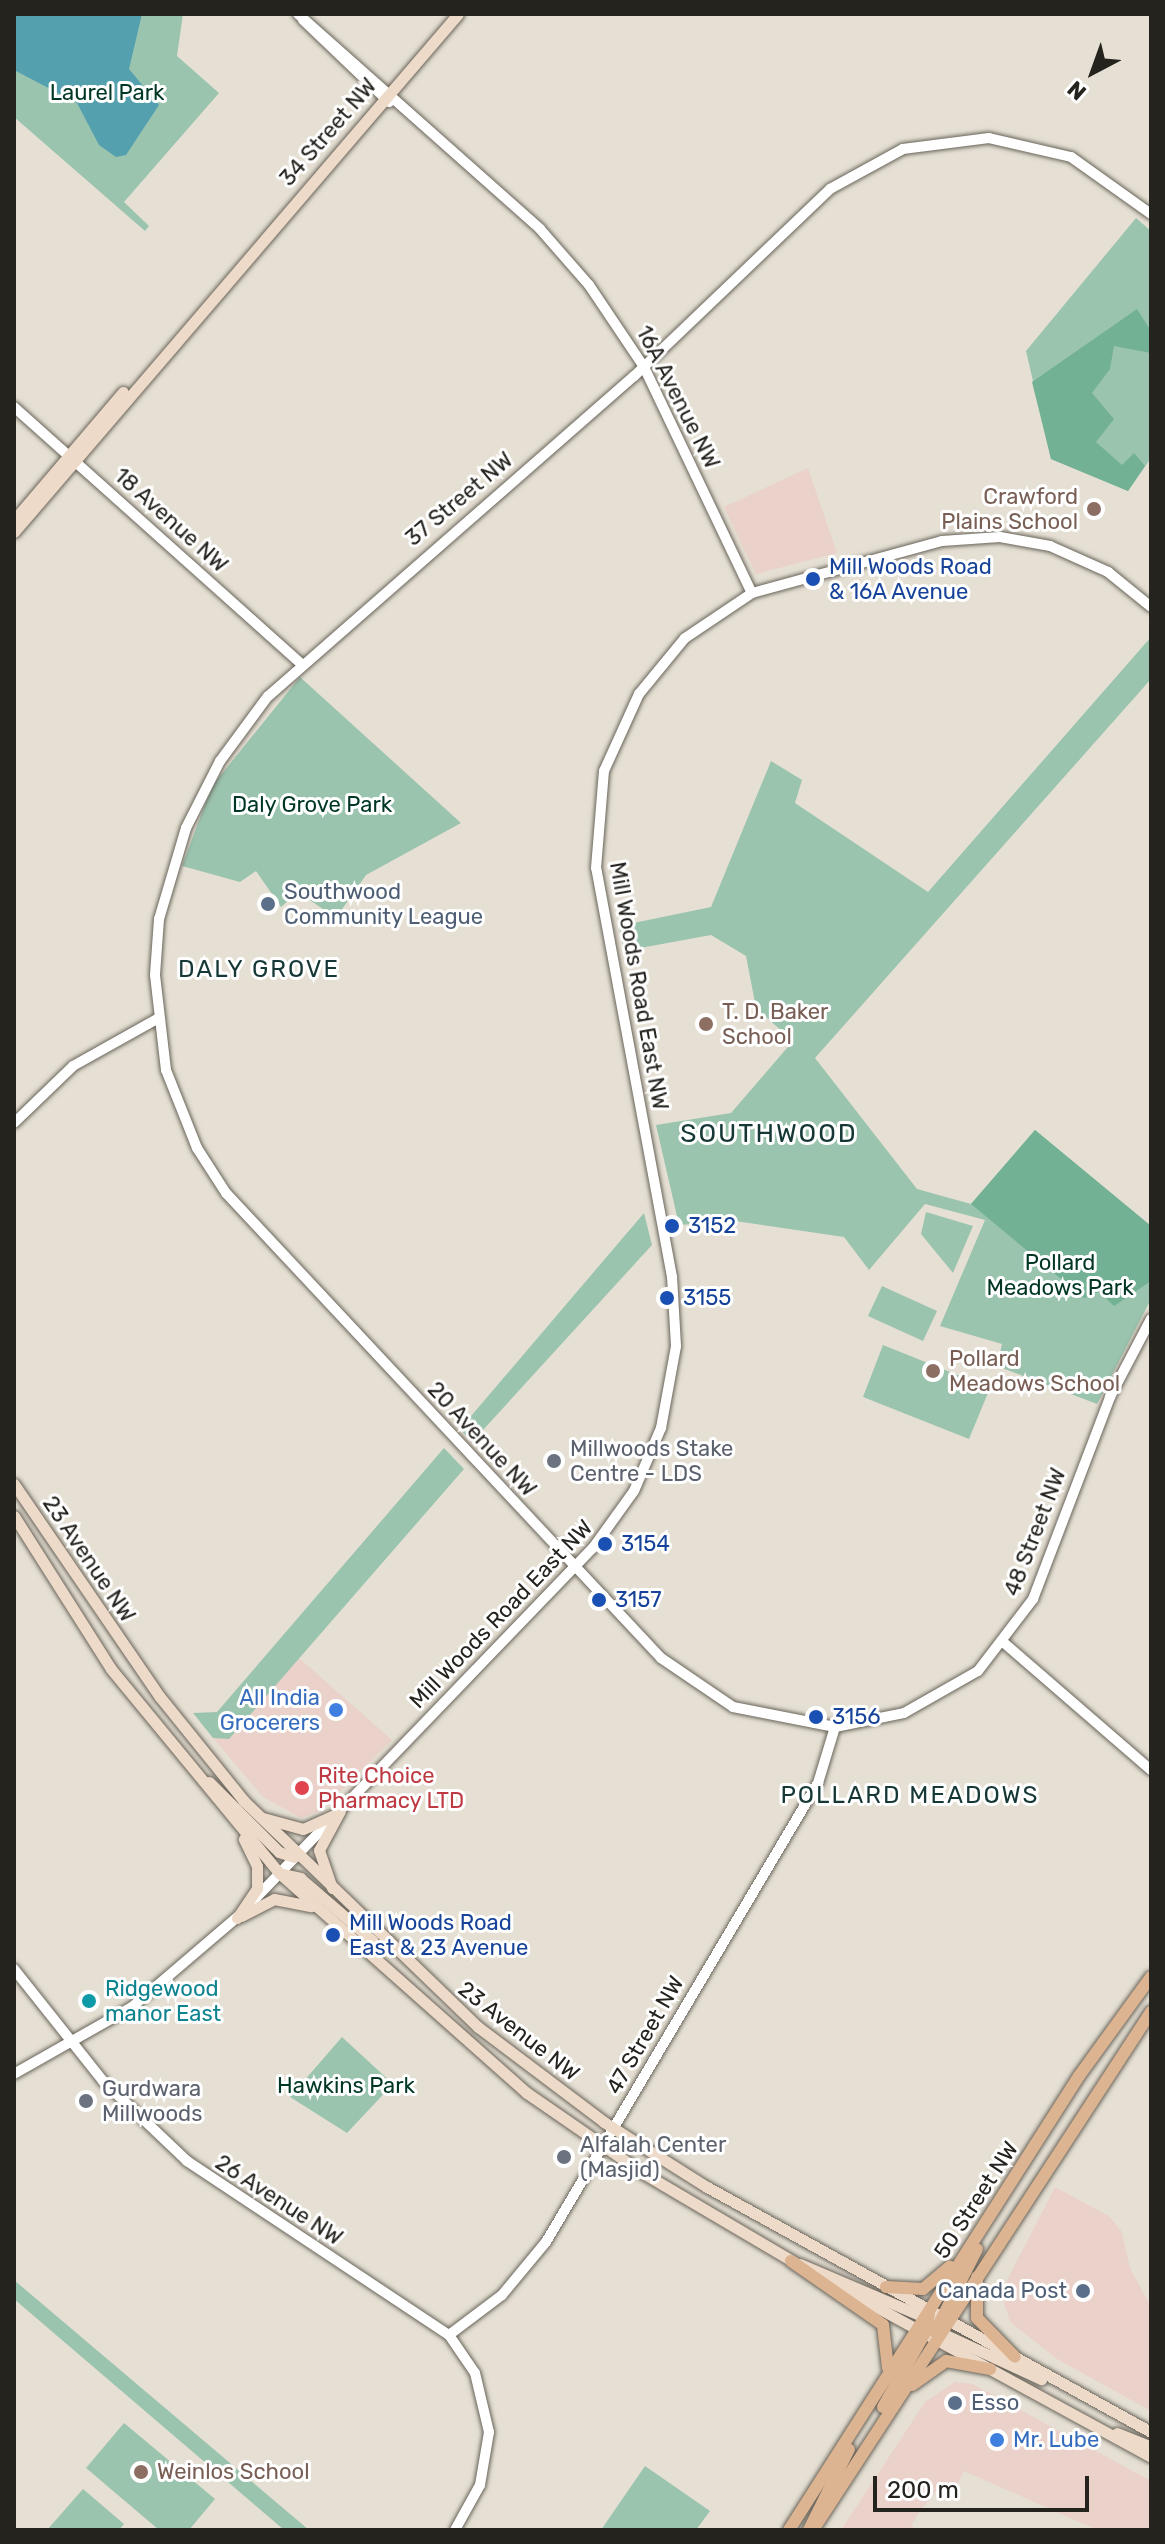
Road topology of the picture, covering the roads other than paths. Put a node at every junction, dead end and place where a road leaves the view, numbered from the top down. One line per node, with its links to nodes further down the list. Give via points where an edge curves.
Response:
1 (458, 14): 3 (main road, 34 Street NW)
2 (300, 15): 3 (street, 16A Avenue NW)
3 (387, 96): 5 (street, 16A Avenue NW, via 554,244); 7 (main road, 34 Street NW)
4 (1151, 214): 5 (street, 37 Street NW, via 1064,154 1016,141 957,138 894,152 830,189)
5 (644, 367): 10 (street, 16A Avenue NW); 12 (street, 37 Street NW)
6 (14, 407): 7 (street, 18 Avenue NW)
7 (71, 458): 8 (main road, 34 Street NW); 9 (main road, 34 Street NW); 12 (street, 18 Avenue NW)
8 (14, 520)
9 (14, 532)
10 (752, 593): 11 (street, Mill Woods Road East NW, via 813,571 976,537 1050,546 1119,579); 18 (street, Mill Woods Road East NW, via 697,628 639,694 604,771 596,814 598,891 677,1324 671,1390 651,1455 620,1515)
11 (1151, 607)
12 (300, 663): 13 (street, 37 Street NW, via 238,734 186,828 159,919)
13 (157, 1019): 14 (street, via 73,1066); 18 (street, 20 Avenue NW, via 187,1126 226,1193)
14 (14, 1123)
15 (1151, 1319): 19 (street, 48 Street NW, via 1101,1417 1037,1590)
16 (14, 1484): 25 (main road, 23 Avenue NW, via 160,1697)
17 (14, 1516): 22 (main road, 23 Avenue NW, via 83,1629)
18 (575, 1567): 21 (street, 20 Avenue NW, via 699,1690 733,1707); 24 (street, Mill Woods Road East NW)
19 (1003, 1642): 20 (street, 48 Street NW, via 978,1671); 23 (street)
20 (904, 1713): 21 (street, 20 Avenue NW)
21 (835, 1727): 38 (street, 47 Street NW, via 818,1783)
22 (175, 1754): 26 (main road, 23 Avenue NW); 27 (main road, via 279,1852)
23 (1151, 1770)
24 (340, 1811): 25 (main road, via 303,1829); 27 (street, Mill Woods Road East NW); 29 (main road, via 319,1850)
25 (256, 1814): 27 (main road, 23 Avenue NW)
26 (235, 1821): 28 (main road, 23 Avenue NW); 31 (main road, via 257,1866 257,1888)
27 (295, 1857): 28 (street, Mill Woods Road East NW); 29 (main road, 23 Avenue NW)
28 (279, 1873): 30 (main road, 23 Avenue NW); 31 (street, Mill Woods Road East NW); 32 (main road, via 300,1878)
29 (335, 1896): 32 (main road, 23 Avenue NW)
30 (322, 1912): 31 (main road, via 274,1899); 39 (main road, 23 Avenue NW, via 477,2053)
31 (237, 1918): 36 (street, Mill Woods Road East NW, via 163,1984)
32 (406, 1965): 38 (main road, 23 Avenue NW)
33 (14, 1969): 36 (street, 26 Avenue NW)
34 (1151, 1977): 40 (main road, 50 Street NW)
35 (1151, 2012): 43 (main road, 50 Street NW)
36 (73, 2044): 37 (street, Mill Woods Road East NW); 46 (street, 26 Avenue NW, via 131,2110 223,2190)
37 (14, 2074)
38 (613, 2128): 39 (street, 47 Street NW); 44 (main road, 23 Avenue NW)
39 (603, 2147): 42 (main road, 23 Avenue NW); 46 (street, 47 Street NW, via 523,2273)
40 (999, 2200): 41 (main road, 50 Street NW); 45 (main road)
41 (969, 2246): 44 (main road, via 923,2289); 45 (main road, 50 Street NW)
42 (790, 2261): 45 (main road, 23 Avenue NW); 49 (main road, via 883,2325 891,2348)
43 (977, 2273): 45 (main road, 50 Street NW); 47 (main road, via 977,2318)
44 (886, 2287): 45 (main road, 23 Avenue NW)
45 (932, 2325): 47 (main road, 23 Avenue NW); 48 (main road, 23 Avenue NW); 49 (main road, 50 Street NW); 50 (main road); 51 (main road, 50 Street NW); 57 (main road)
46 (449, 2335): 58 (street, 26 Avenue NW, via 475,2373 487,2419 484,2471)
47 (1015, 2357): 50 (main road, 23 Avenue NW)
48 (990, 2369): 51 (main road, via 946,2361); 53 (main road, 23 Avenue NW)
49 (886, 2379): 52 (main road, 50 Street NW)
50 (1076, 2391): 54 (main road, 23 Avenue NW)
51 (902, 2392): 57 (main road, 50 Street NW)
52 (864, 2412): 59 (main road, 50 Street NW); 60 (main road)
53 (1098, 2427): 55 (main road); 56 (main road, 23 Avenue NW)
54 (1151, 2432)
55 (1151, 2447)
56 (1151, 2457)
57 (859, 2461): 60 (main road, 50 Street NW)
58 (455, 2530)
59 (789, 2530)
60 (811, 2530)

